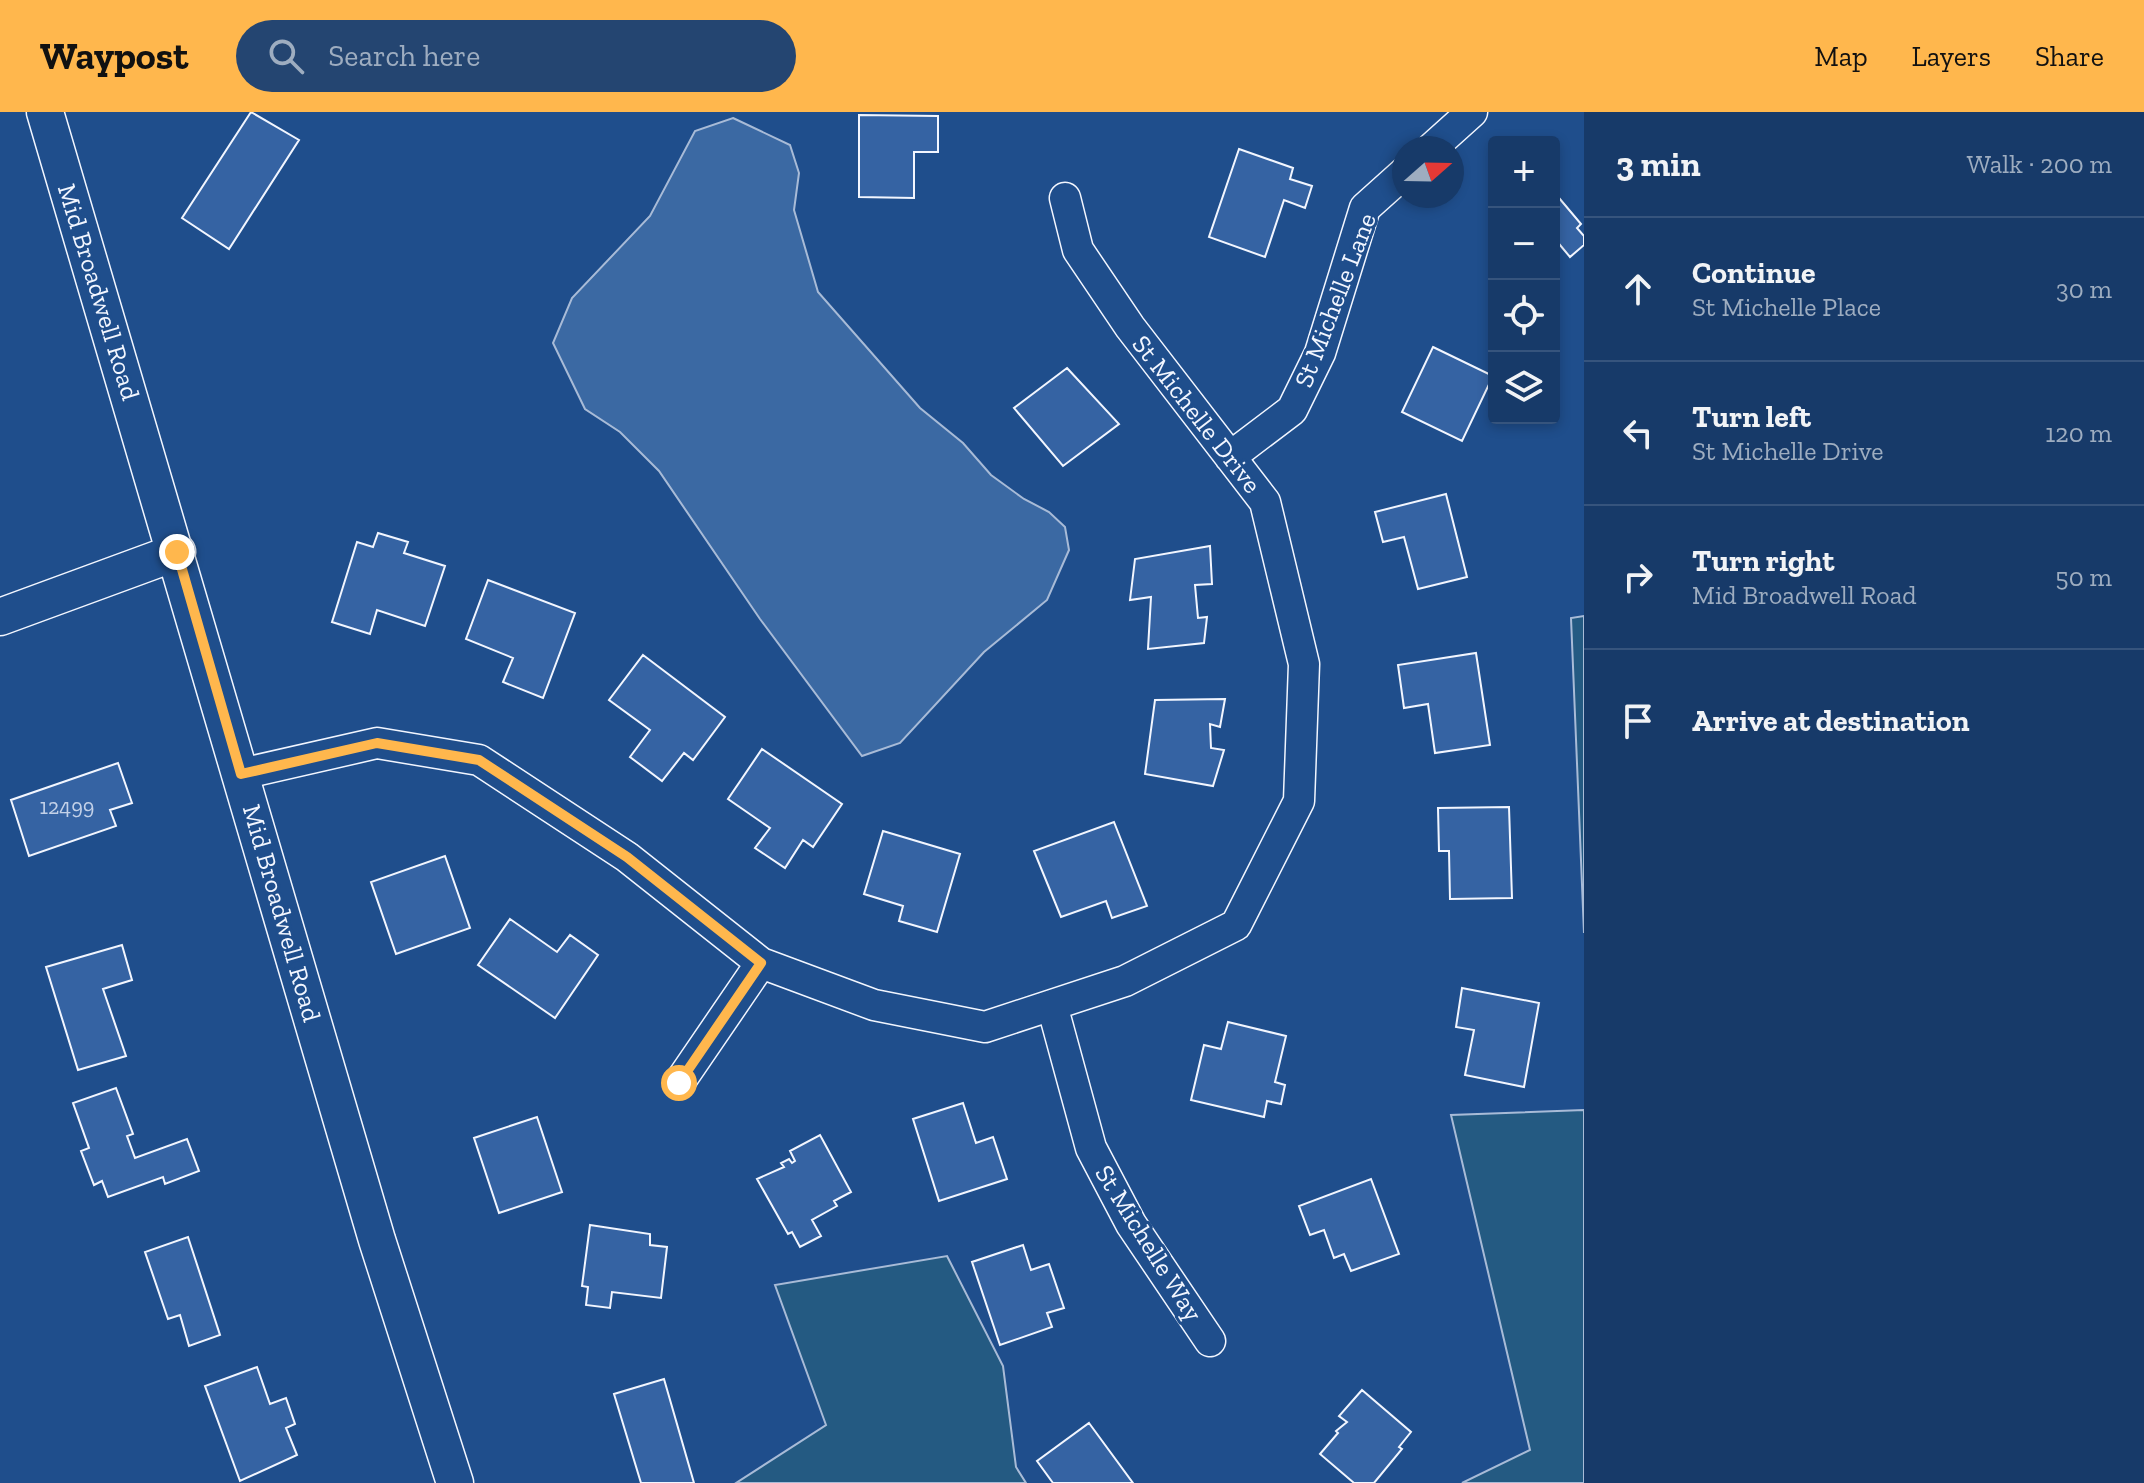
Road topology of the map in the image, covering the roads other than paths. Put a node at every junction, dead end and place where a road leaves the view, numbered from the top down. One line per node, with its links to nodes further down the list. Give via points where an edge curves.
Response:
1 (45, 112): 7 (street, Mid Broadwell Road)
2 (1472, 112): 3 (street)
3 (1445, 136)
4 (1392, 184): 6 (street, St Michelle Lane, via 1365,208 1320,353 1292,410)
5 (1065, 198): 6 (street, St Michelle Drive, via 1078,250)
6 (1230, 457): 11 (street, St Michelle Drive, via 1265,502 1304,664 1299,801 1236,925 1125,981)
7 (177, 552): 8 (street); 9 (street, Mid Broadwell Road)
8 (0, 617)
9 (241, 774): 10 (street, St Michelle Drive, via 377,743 479,760 627,857); 14 (street, Mid Broadwell Road, via 377,1240)
10 (761, 963): 11 (street, St Michelle Drive, via 874,1005 985,1027); 12 (street)
11 (1052, 1005): 13 (street, St Michelle Way, via 1091,1148 1131,1224)
12 (679, 1083)
13 (1210, 1341)
14 (455, 1483)

